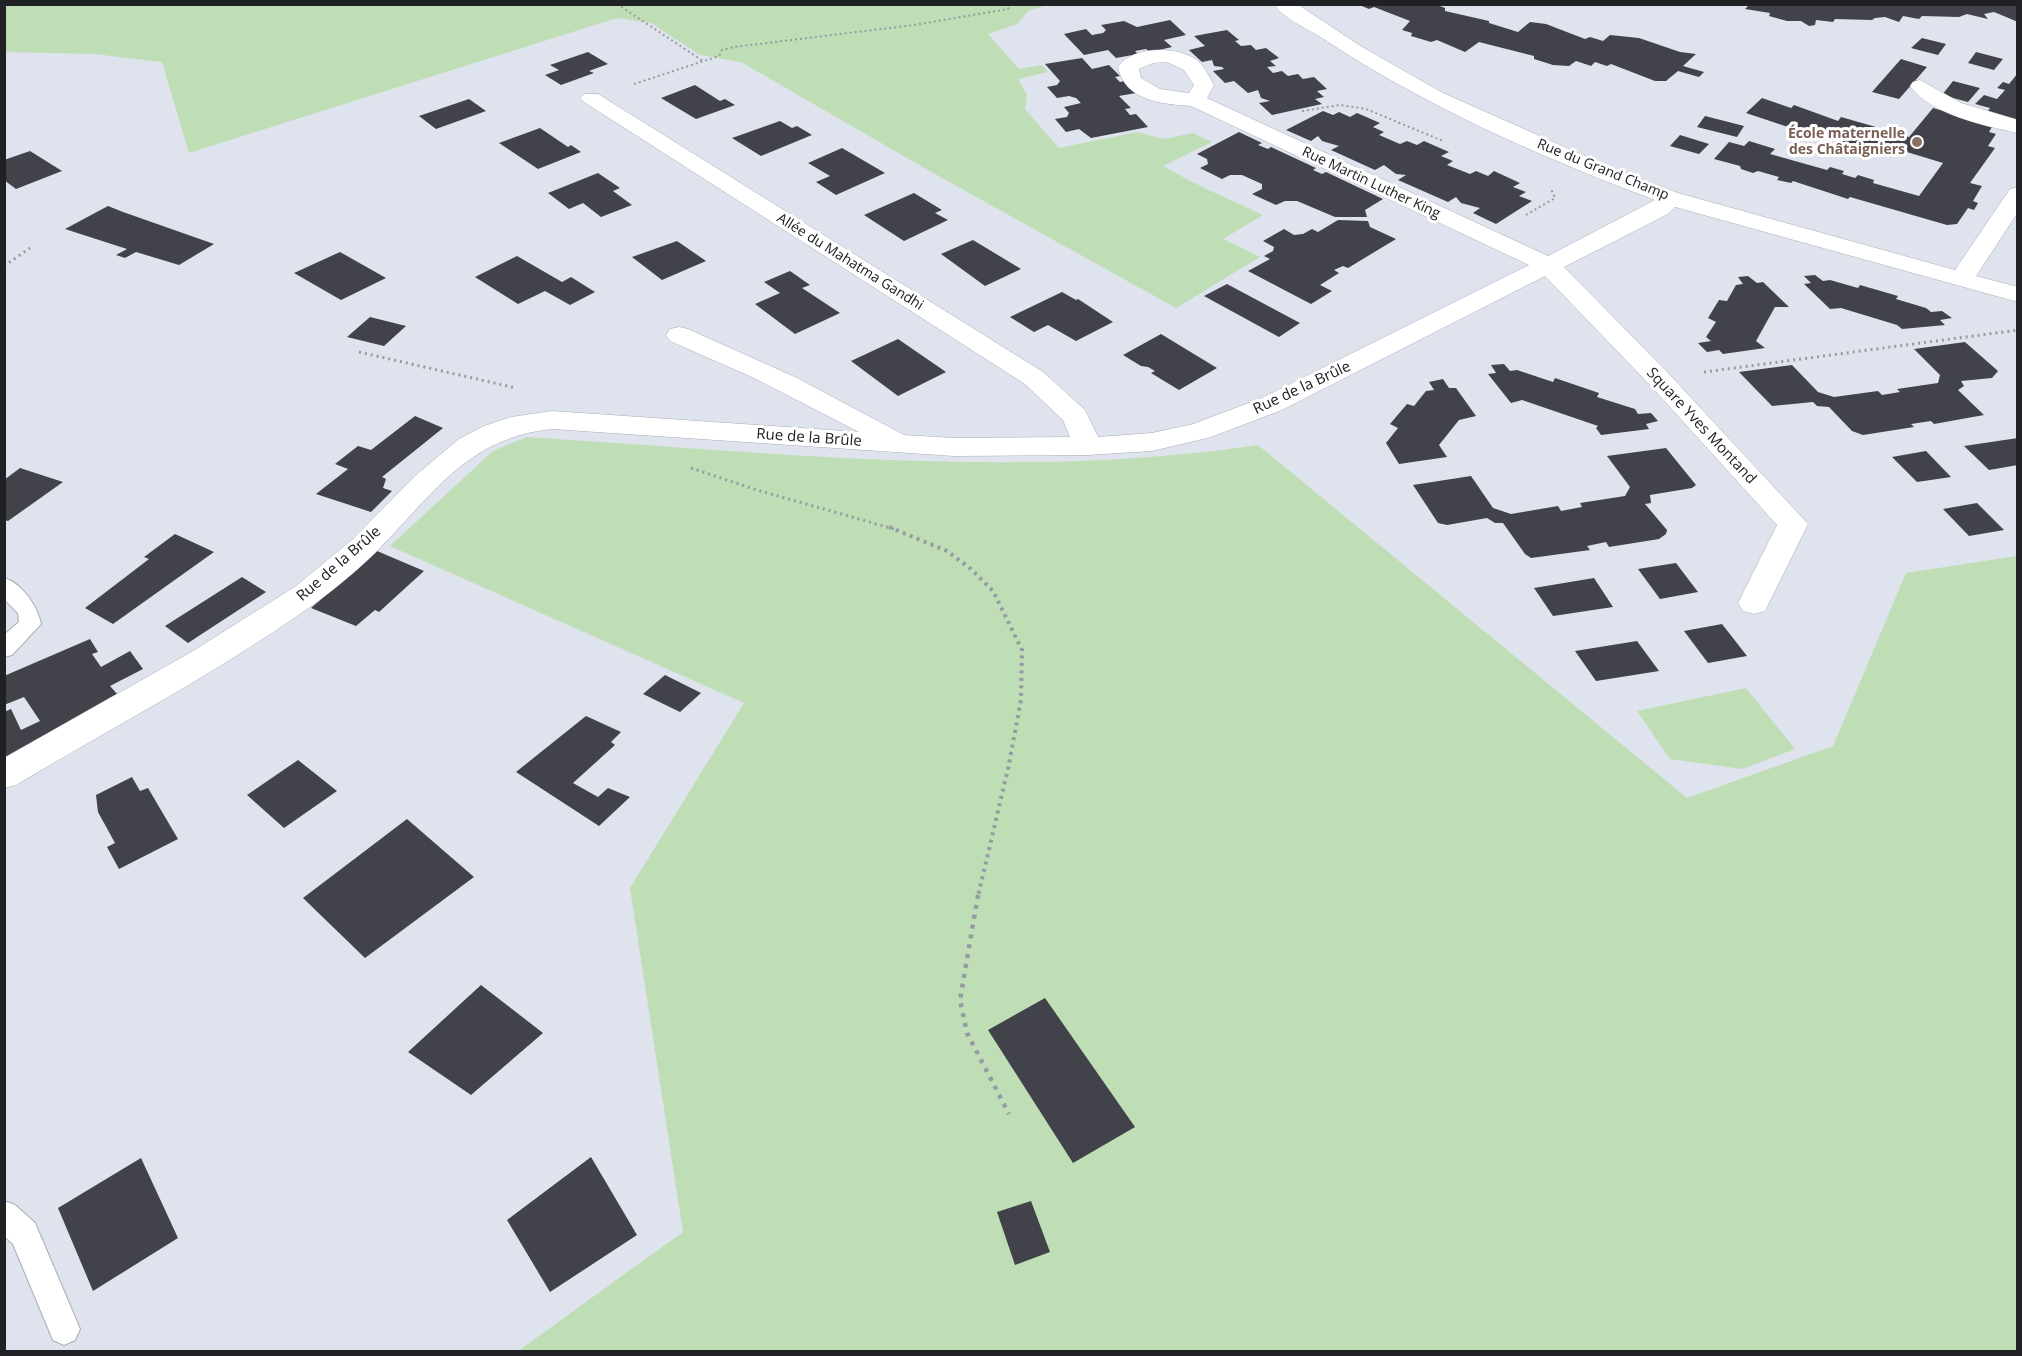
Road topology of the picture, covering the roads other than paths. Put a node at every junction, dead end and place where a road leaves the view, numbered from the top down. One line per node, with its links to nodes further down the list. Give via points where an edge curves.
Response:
1 (1283, 4): 7 (street, Rue du Grand Champ, via 1436,97 1606,174)
2 (1920, 86): 5 (street, via 1952,108)
3 (591, 98): 13 (street, Allée du Mahatma Gandhi, via 1034,378 1075,416)
4 (1196, 100): 8 (street, Rue Martin Luther King)
5 (2018, 127)
6 (2018, 194): 9 (street)
7 (1670, 198): 8 (street, Rue de la Brûle, via 1660,209); 9 (street, Rue du Grand Champ)
8 (1548, 264): 13 (street, Rue de la Brûle, via 1272,404 1201,431 1152,442); 15 (street, Square Yves Montand, via 1793,524)
9 (1960, 280): 10 (street, Rue du Grand Champ)
10 (2018, 295)
11 (679, 335): 12 (street, via 728,355)
12 (902, 444): 13 (street, Rue de la Brûle); 17 (street, Rue de la Brûle, via 552,420 529,420 495,430 460,449 362,548 280,614)
13 (1088, 446)
14 (4, 585): 16 (lane, via 28,611 30,624)
15 (1754, 603)
16 (4, 649)
17 (4, 775)
18 (4, 1215): 19 (lane, via 24,1234)
19 (64, 1329)

